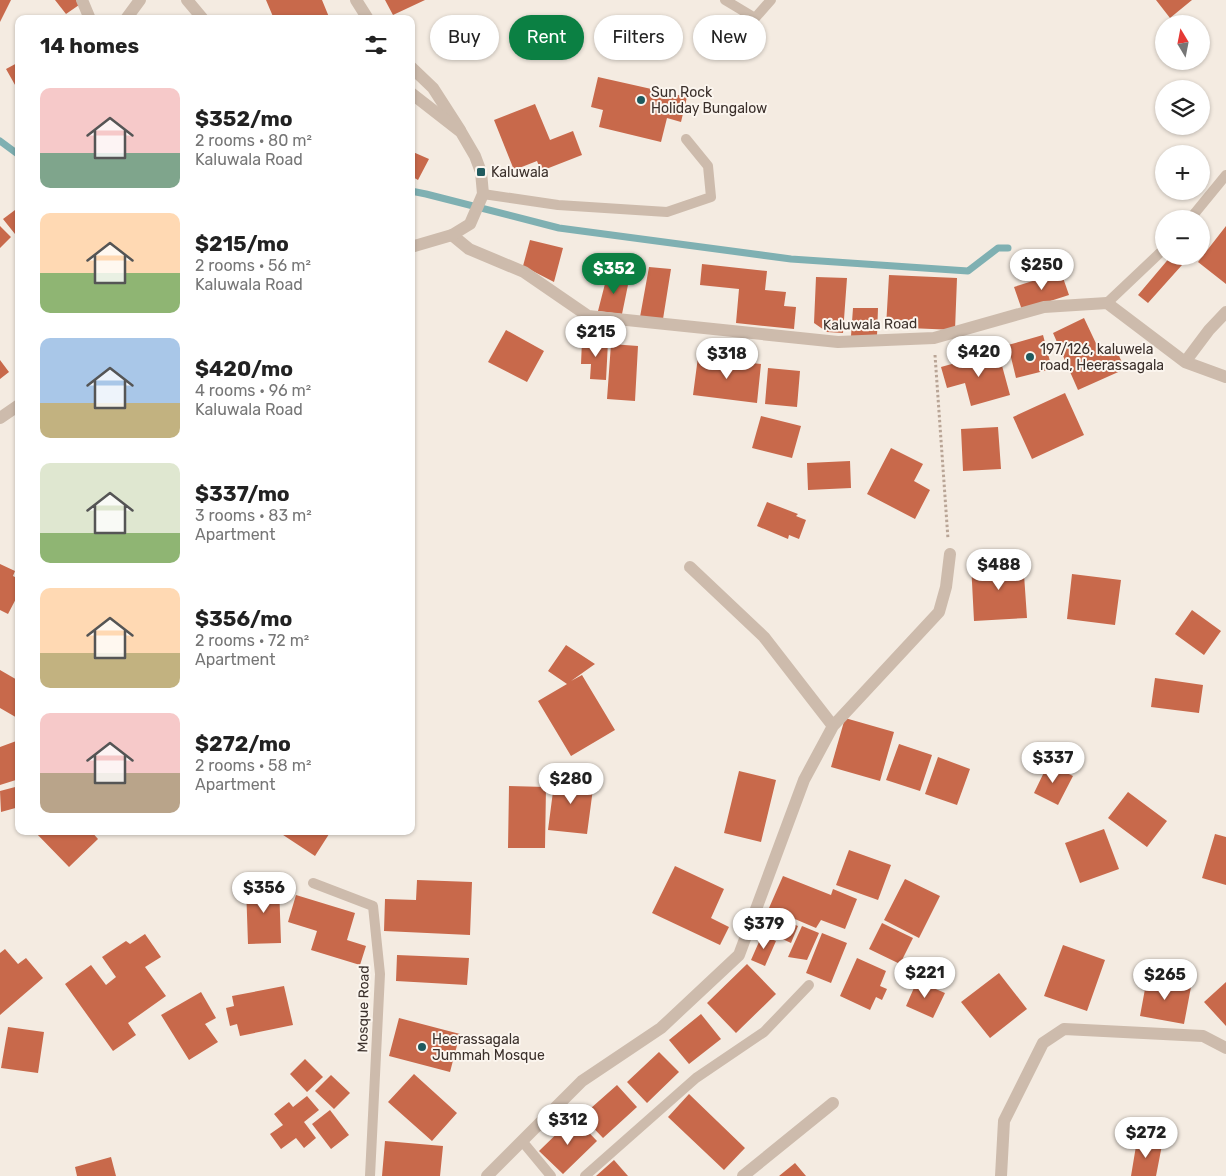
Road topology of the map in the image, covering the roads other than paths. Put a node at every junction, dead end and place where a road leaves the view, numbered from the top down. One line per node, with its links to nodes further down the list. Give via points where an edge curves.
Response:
1 (82, 0): 7 (street)
2 (140, 0): 8 (street)
3 (188, 0): 9 (street)
4 (356, 0): 10 (street)
5 (725, 0): 6 (lane, via 755,18)
6 (771, 0)
7 (88, 15)
8 (129, 15)
9 (200, 15)
10 (365, 15)
11 (415, 71): 13 (street, via 433,88)
12 (415, 96): 13 (street)
13 (461, 132): 16 (street, via 481,172)
14 (686, 139): 16 (lane, via 708,166 711,197 667,212)
15 (1226, 176): 17 (lane)
16 (482, 198): 18 (street, via 470,224)
17 (1198, 210)
18 (452, 234): 19 (street); 21 (street, Kaluwala Road, via 468,249 524,272 588,316 838,342 934,338 1044,307)
19 (415, 246)
20 (1155, 258): 21 (lane)
21 (1108, 303): 23 (street)
22 (1226, 312): 23 (street)
23 (1185, 362): 24 (street)
24 (1226, 377)
25 (15, 408): 26 (street)
26 (0, 418)
27 (950, 554): 29 (street, via 939,612)
28 (690, 568): 29 (street, via 764,636)
29 (833, 726): 34 (street, via 804,780 739,955 661,1028 582,1081)
30 (313, 884): 35 (lane, Mosque Road, via 373,906 380,974)
31 (809, 985): 38 (lane, via 764,1032 696,1078)
32 (1226, 1048): 40 (street, via 1203,1036 1064,1029 1043,1043 1004,1121)
33 (833, 1103): 39 (street)
34 (522, 1141): 36 (street); 37 (lane)
35 (370, 1176)
36 (487, 1176)
37 (551, 1176)
38 (585, 1176)
39 (743, 1176)
40 (1001, 1176)

